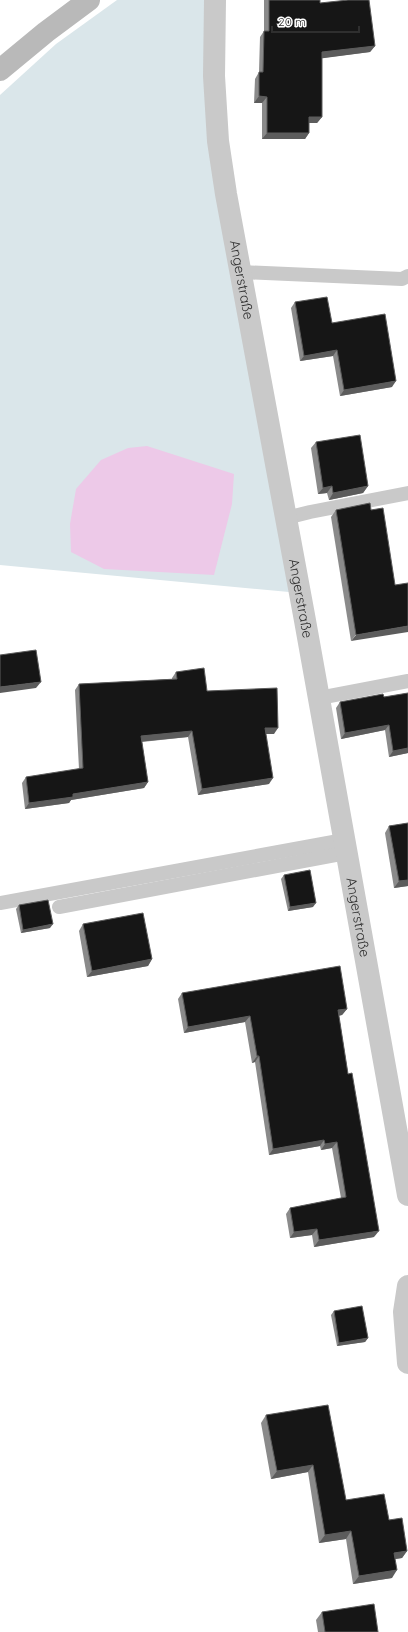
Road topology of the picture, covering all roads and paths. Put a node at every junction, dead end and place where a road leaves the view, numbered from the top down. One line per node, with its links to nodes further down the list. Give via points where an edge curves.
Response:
1 (89, 0): 3 (street)
2 (215, 0): 4 (street, Angerstraße, via 214,76 218,141)
3 (0, 70)
4 (240, 272): 5 (lane, via 402,279); 7 (street, Angerstraße)
5 (408, 276)
6 (408, 493): 7 (lane)
7 (286, 518): 9 (street, Angerstraße)
8 (408, 680): 9 (lane)
9 (319, 698): 10 (street, Angerstraße)
10 (345, 847): 11 (lane); 12 (lane); 13 (street, Angerstraße)
11 (0, 903)
12 (59, 907)
13 (408, 1195)
14 (408, 1286): 15 (street, via 404,1312)
15 (408, 1363)

